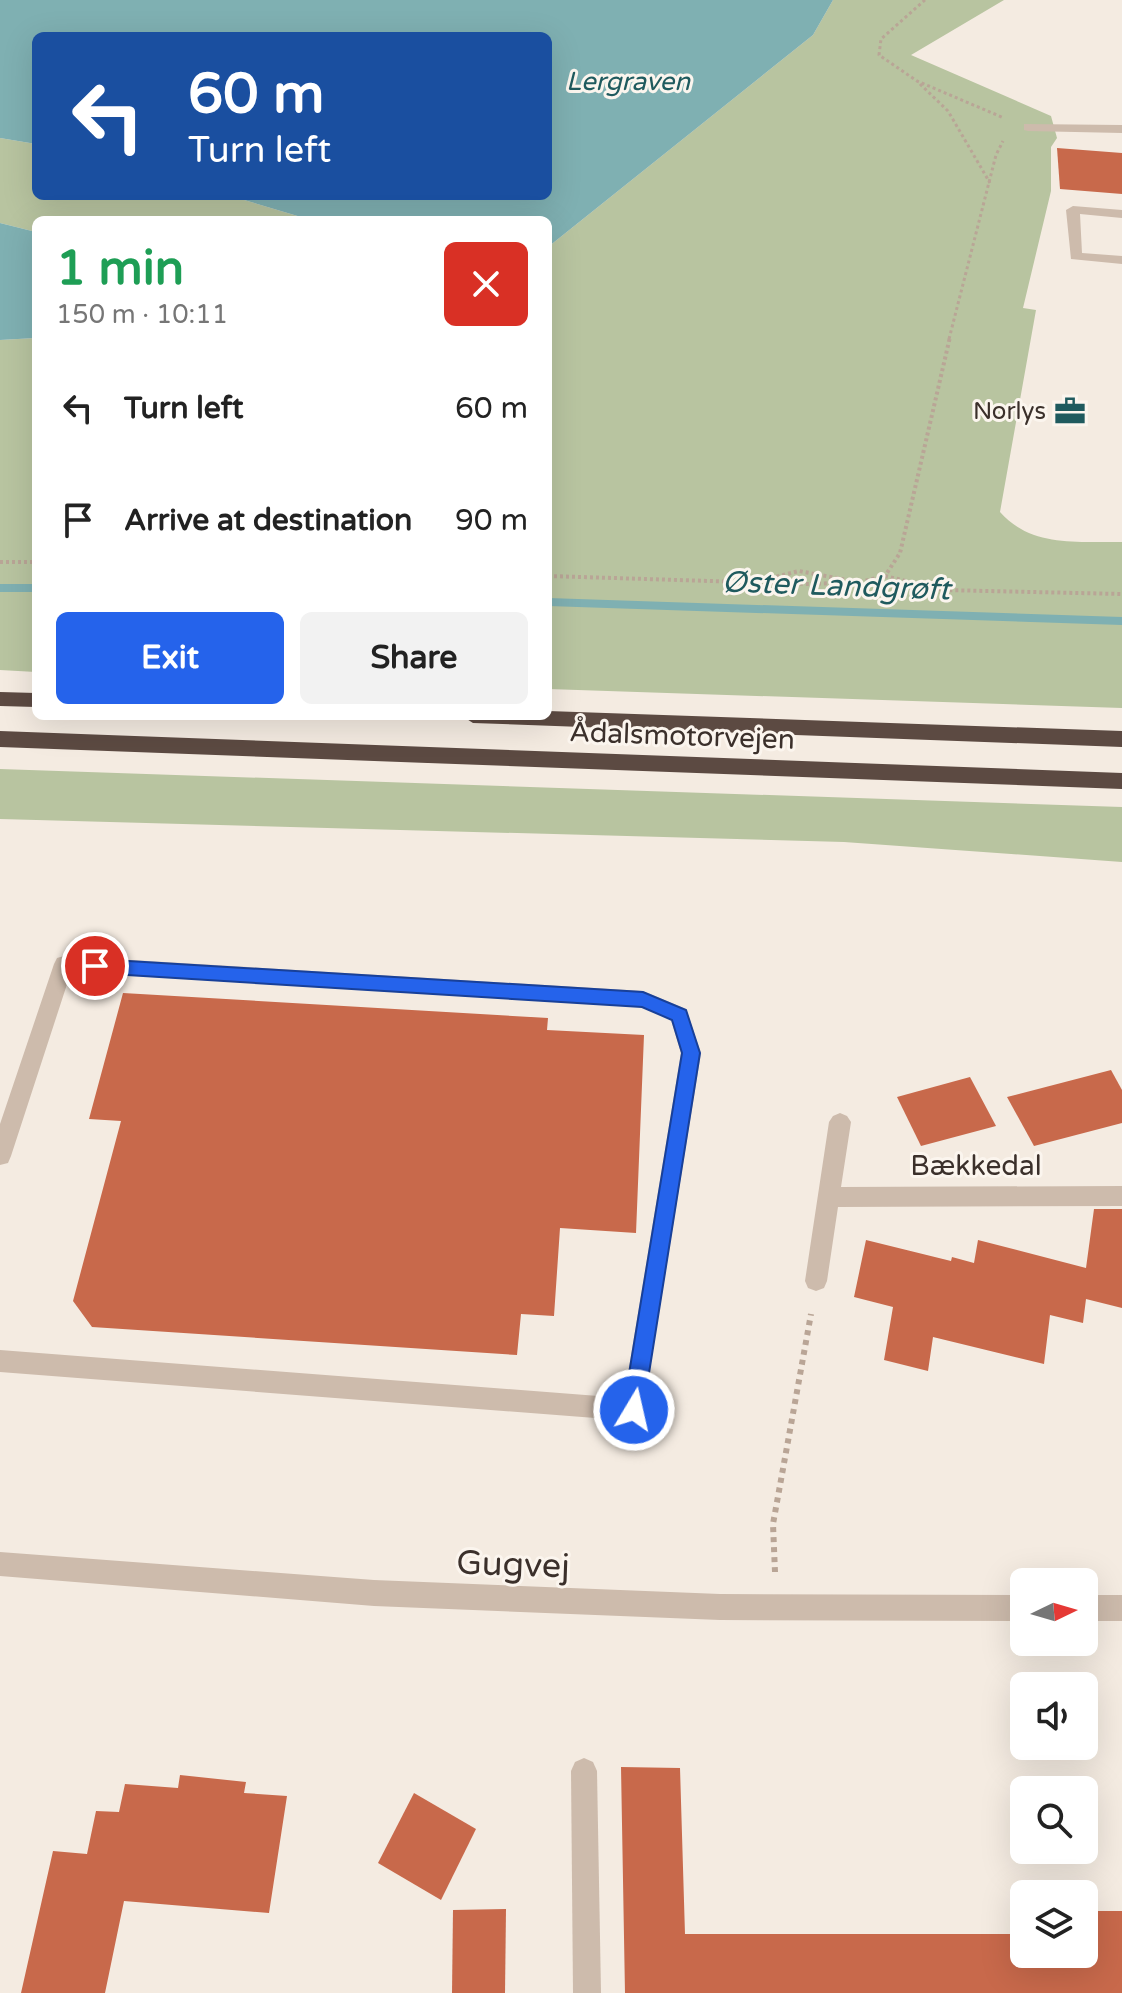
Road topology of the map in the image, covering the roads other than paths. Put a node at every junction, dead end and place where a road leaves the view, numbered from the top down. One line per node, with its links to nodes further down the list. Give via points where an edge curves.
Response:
1 (1028, 127): 2 (street)
2 (1122, 129)
3 (1122, 214): 4 (street, via 1073,210 1076,256)
4 (1122, 260)
5 (0, 699): 6 (highway)
6 (32, 700)
7 (552, 719): 9 (highway, Ådalsmotorvejen)
8 (0, 739): 10 (highway, Ådalsmotorvejen)
9 (1122, 739)
10 (1122, 781)
11 (840, 1122): 14 (street)
12 (0, 1156): 16 (street, via 64,964 643,999 679,1015 691,1053 634,1410)
13 (1122, 1196): 14 (street, Bækkedal)
14 (830, 1197): 15 (street)
15 (816, 1281)
16 (0, 1361)
17 (0, 1564): 18 (street, Gugvej, via 374,1593 776,1607)
18 (1010, 1608)
19 (1098, 1608): 20 (street)
20 (1122, 1608)
21 (584, 1771): 22 (street)
22 (587, 1993)

